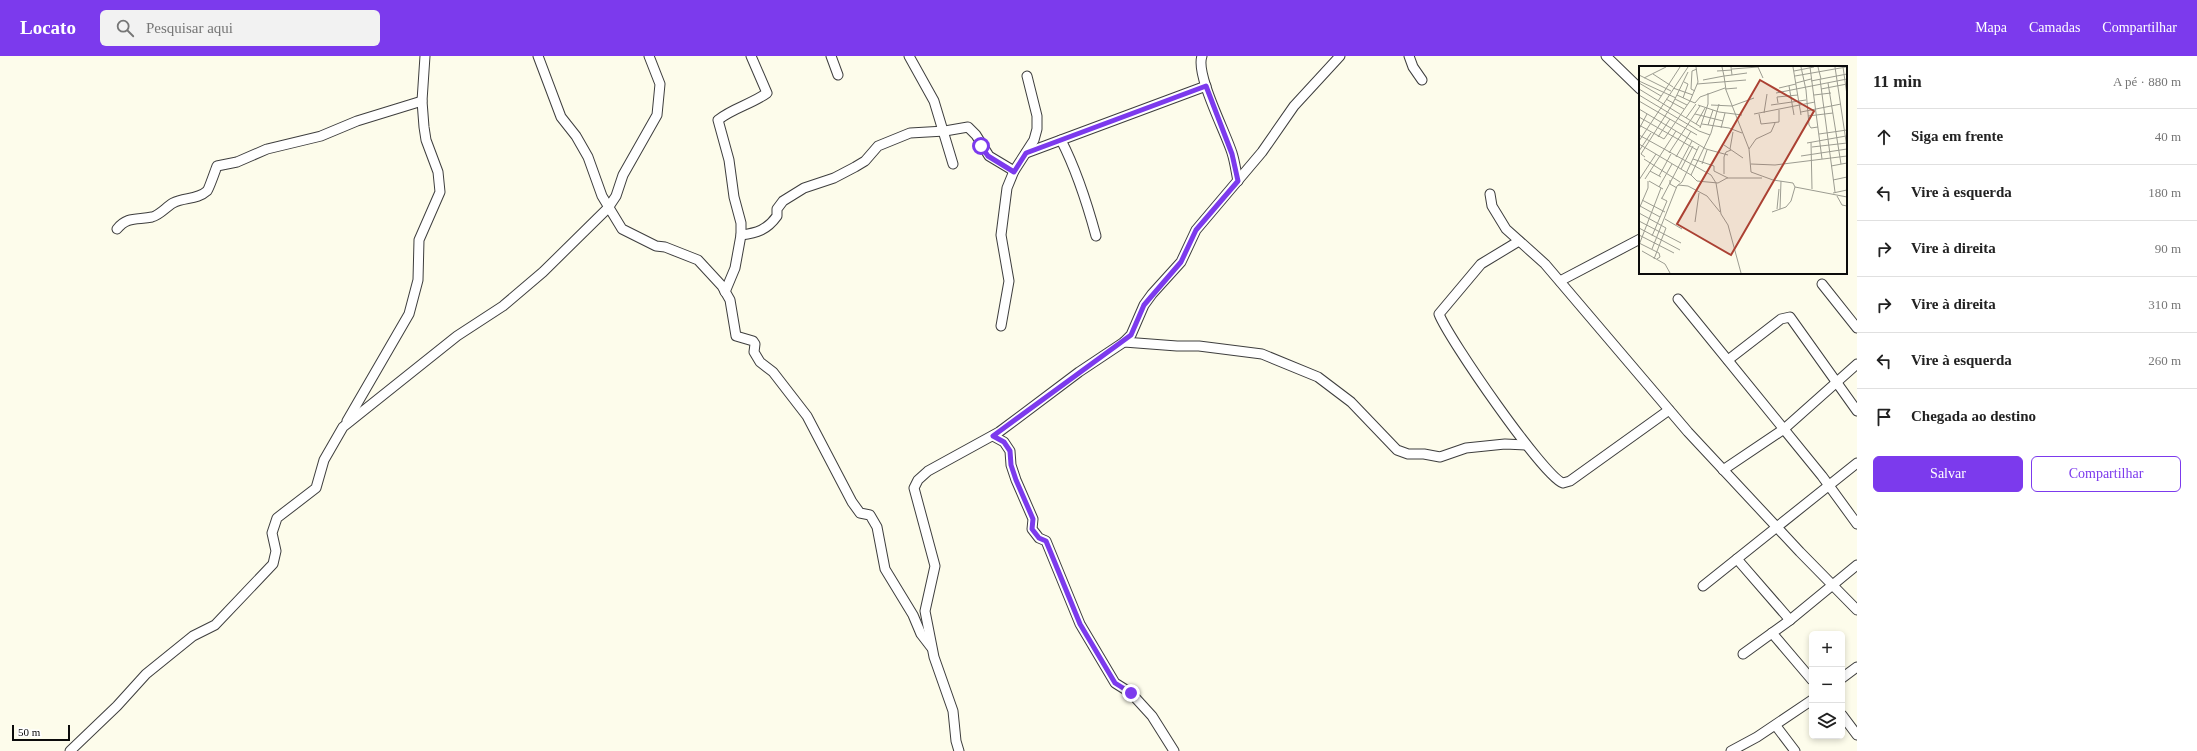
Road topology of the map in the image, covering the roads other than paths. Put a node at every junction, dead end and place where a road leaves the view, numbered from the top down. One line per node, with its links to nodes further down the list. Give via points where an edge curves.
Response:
1 (425, 56): 16 (street)
2 (538, 56): 24 (street, via 559,112 588,157)
3 (649, 56): 24 (street, via 660,84 657,115 623,175 616,196)
4 (751, 56): 26 (street, via 767,93 755,102 725,114 718,120 729,160)
5 (831, 56): 11 (street)
6 (909, 56): 17 (street, via 934,101)
7 (1202, 56): 14 (street)
8 (1340, 56): 22 (street, via 1294,106)
9 (1409, 56): 13 (street)
10 (1606, 56): 15 (street)
11 (838, 75)
12 (1027, 76): 19 (street, via 1037,116 1037,129)
13 (1422, 80)
14 (1206, 86): 18 (street); 22 (street, via 1232,154)
15 (1639, 88)
16 (422, 101): 25 (street, via 357,121 321,136 267,149 237,162 217,166 208,189 199,197 174,202 154,216 131,218 121,223); 42 (street, via 426,140 438,172 440,192 420,240 418,280 409,314)
17 (945, 131): 20 (street); 21 (street, via 961,127 972,129 988,156); 26 (street, via 910,133 878,146 865,161 855,167 834,178 804,188 782,201 777,209 777,216 759,233)
18 (1061, 140): 19 (street); 27 (street, via 1081,184)
19 (1026, 153): 21 (street)
20 (953, 164)
21 (1014, 172): 34 (street, via 1007,188 1002,221 1009,281)
22 (1238, 181): 36 (street, via 1196,230 1181,262 1148,299 1131,335)
23 (1490, 194): 29 (street, via 1498,218)
24 (608, 208): 32 (street, via 622,229 638,239 698,260); 42 (street, via 543,272 503,306 446,344)
25 (117, 229)
26 (741, 235): 32 (street, via 735,268)
27 (1096, 236)
28 (1639, 240): 30 (street)
29 (1519, 241): 30 (street); 45 (street, via 1481,264 1439,314)
30 (1560, 281): 40 (street)
31 (1822, 284): 35 (street)
32 (725, 292): 58 (street, via 730,300 736,336 753,341 754,352 760,362 773,372 807,416 852,502 860,513 870,515 877,526 885,569 913,615 921,634)
33 (1678, 299): 37 (street)
34 (1000, 326)
35 (1857, 328)
36 (1124, 342): 44 (street); 45 (street, via 1199,346 1262,354 1318,377 1351,402 1397,450 1408,454 1440,457 1466,448 1505,444)
37 (1728, 360): 39 (street, via 1781,319 1790,317); 43 (street)
38 (1857, 364): 39 (street)
39 (1837, 383): 41 (street); 43 (street)
40 (1669, 410): 45 (street, via 1592,467 1563,483 1554,478); 47 (street)
41 (1857, 411)
42 (343, 428): 67 (street, via 324,460 316,488 277,518 272,532 276,551 274,564 214,625 193,636 146,674)
43 (1784, 429): 47 (street); 48 (street)
44 (993, 436): 58 (street, via 928,471 914,488 935,566 925,610); 69 (street, via 1004,442 1010,451 1016,480 1033,519 1032,529 1039,538 1046,541 1080,624 1115,683 1131,693 1152,716)
45 (1526, 445)
46 (1857, 463): 48 (street)
47 (1723, 470): 50 (street)
48 (1829, 486): 49 (street); 50 (street)
49 (1857, 524)
50 (1777, 527): 51 (street); 53 (street)
51 (1737, 559): 54 (street); 56 (street)
52 (1857, 565): 53 (street)
53 (1833, 585): 55 (street); 56 (street)
54 (1703, 586)
55 (1857, 610)
56 (1790, 620): 57 (street)
57 (1772, 633): 59 (street); 61 (street)
58 (933, 650): 68 (street, via 953,711)
59 (1743, 654)
60 (1857, 667): 62 (street)
61 (1809, 676)
62 (1845, 676)
63 (1809, 702): 65 (street)
64 (1845, 719): 66 (street)
65 (1776, 726): 70 (street); 71 (street)
66 (1857, 735)
67 (70, 751)
68 (959, 751)
69 (1174, 751)
70 (1731, 751)
71 (1795, 751)

